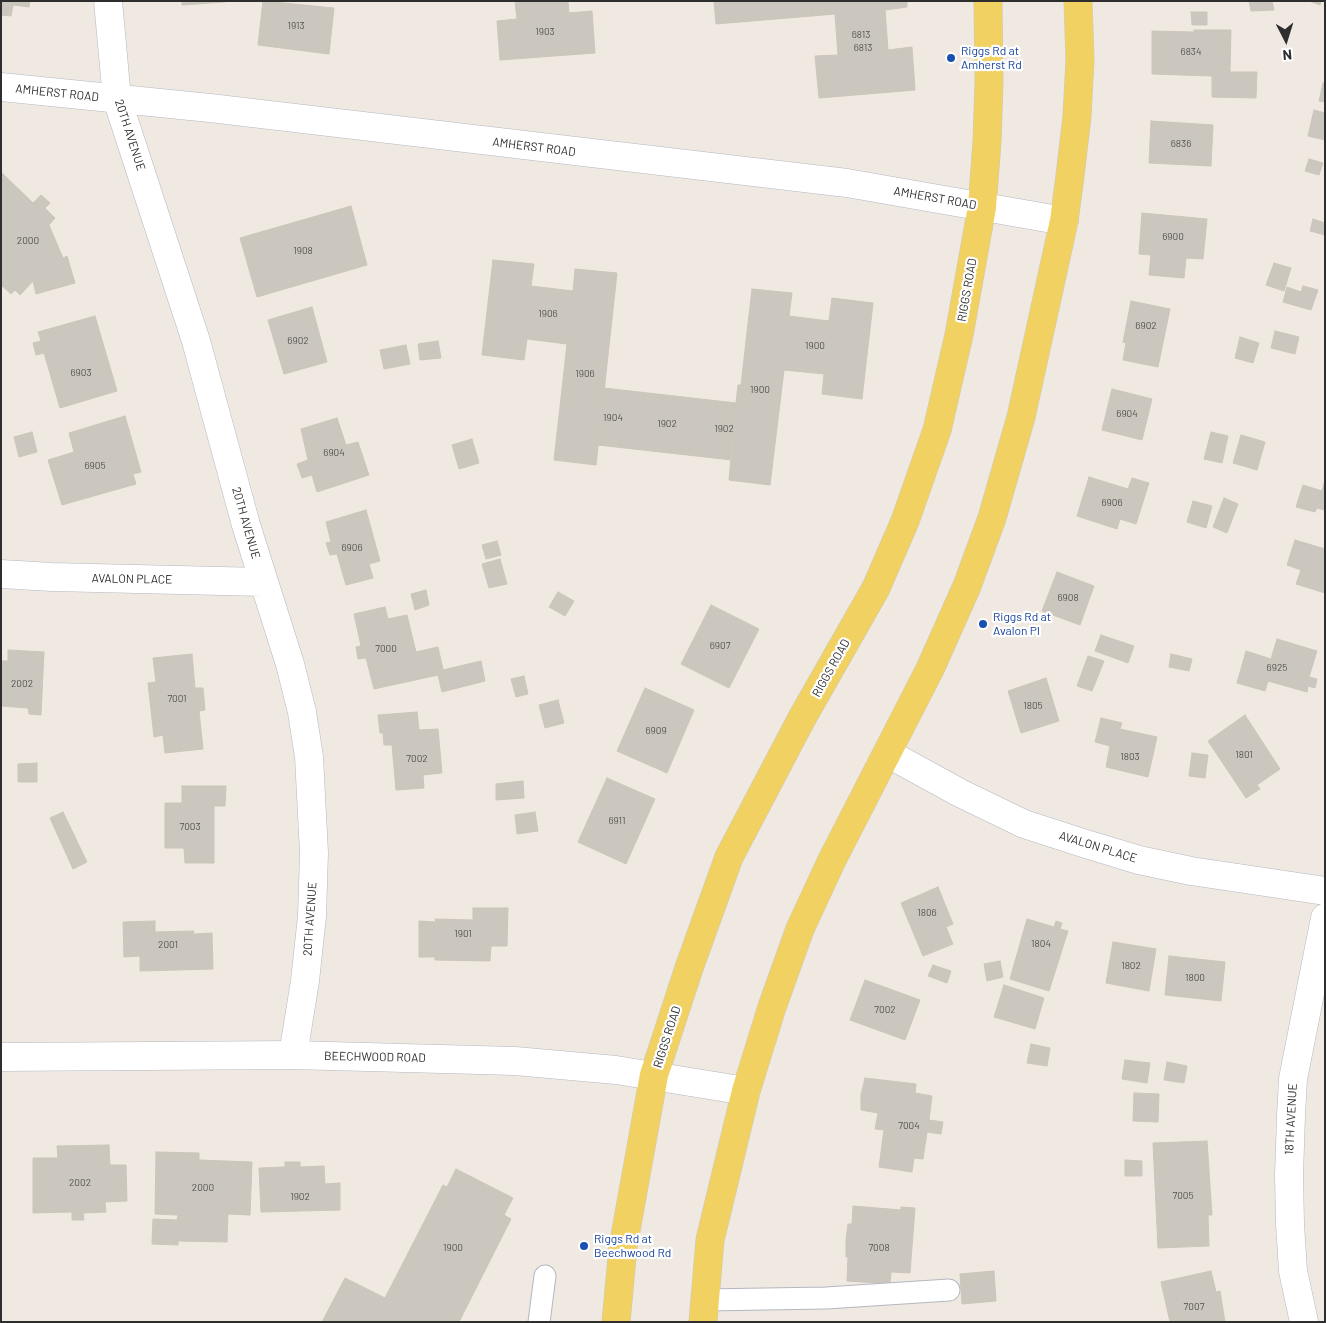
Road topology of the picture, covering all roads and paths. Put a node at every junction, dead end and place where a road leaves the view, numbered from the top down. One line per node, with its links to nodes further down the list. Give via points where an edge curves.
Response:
1 (108, 1): 5 (street, 20TH AVENUE)
2 (988, 1): 6 (main road, RIGGS ROAD, via 990,82)
3 (1078, 1): 7 (main road, via 1080,60 1077,116)
4 (1, 87): 5 (street, AMHERST ROAD)
5 (117, 99): 6 (street, AMHERST ROAD, via 847,183); 9 (street, 20TH AVENUE, via 196,341)
6 (982, 207): 7 (street, AMHERST ROAD); 15 (main road, RIGGS ROAD, via 959,335 937,430 905,521 876,588 802,718 729,857)
7 (1064, 221): 10 (main road, via 1021,416 992,518 967,586 937,653)
8 (1, 574): 9 (street, AVALON PLACE)
9 (263, 582): 13 (street, 20TH AVENUE, via 290,664 309,757 314,853 312,916)
10 (886, 754): 11 (street, AVALON PLACE, via 1024,824 1086,844 1191,871); 16 (main road, via 800,929)
11 (1325, 891)
12 (1325, 918): 22 (street, 18TH AVENUE, via 1293,1079 1291,1116 1290,1224 1293,1271)
13 (293, 1054): 14 (street, BEECHWOOD ROAD); 15 (street, BEECHWOOD ROAD, via 515,1062)
14 (1, 1057)
15 (654, 1075): 16 (street, BEECHWOOD ROAD); 21 (main road, RIGGS ROAD, via 623,1247)
16 (746, 1091): 19 (main road, via 710,1240)
17 (545, 1276): 20 (lane)
18 (949, 1290): 19 (lane, via 826,1298)
19 (704, 1311)
20 (539, 1322)
21 (616, 1322)
22 (1304, 1322)

